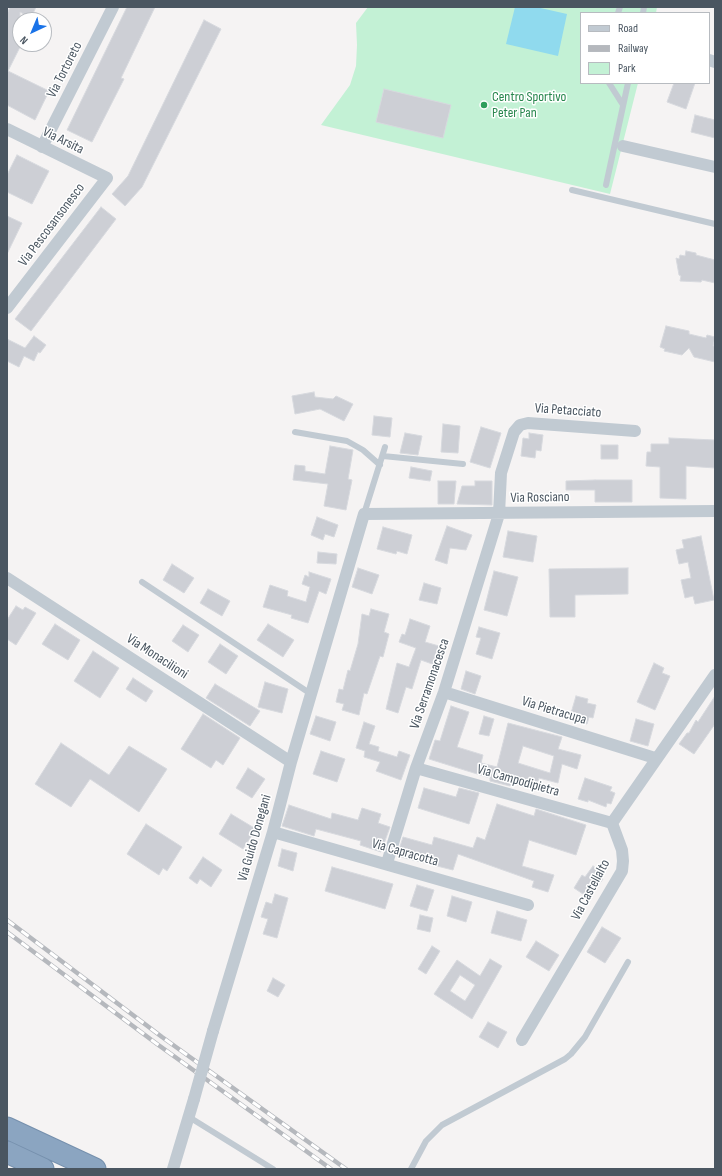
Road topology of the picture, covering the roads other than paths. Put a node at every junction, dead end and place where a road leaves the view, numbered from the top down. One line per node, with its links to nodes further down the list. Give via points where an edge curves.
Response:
1 (114, 7): 7 (street, Via Tortoreto)
2 (611, 84): 4 (lane)
3 (628, 84): 4 (lane)
4 (623, 105): 10 (lane)
5 (7, 129): 7 (street, Via Arsita)
6 (623, 146): 8 (street)
7 (42, 147): 9 (street, Via Arsita)
8 (715, 167)
9 (107, 178): 13 (street, Via Pescosansonesco)
10 (606, 185)
11 (572, 190): 12 (lane)
12 (715, 224)
13 (7, 308)
14 (635, 431): 22 (street, Via Petacciato, via 528,423 520,425 514,432 502,466)
15 (296, 432): 19 (lane, via 347,440 359,446)
16 (386, 447): 17 (lane)
17 (382, 456): 18 (lane); 19 (lane)
18 (463, 464)
19 (380, 465): 21 (lane)
20 (715, 511): 22 (street, Via Rosciano)
21 (364, 514): 22 (street, Via Rosciano); 27 (street, Via Guido Donegani)
22 (499, 514): 26 (street, Via Serramonacesca)
23 (7, 578): 29 (street, Via Monacilioni)
24 (142, 582): 27 (lane)
25 (715, 675): 28 (street)
26 (444, 692): 28 (street, Via Pietracupa); 30 (street, Via Serramonacesca)
27 (311, 694): 29 (street, Via Guido Donegani)
28 (655, 758): 31 (street)
29 (291, 762): 32 (street, Via Guido Donegani)
30 (416, 768): 31 (street, Via Campodipietra); 33 (street, Via Serramonacesca)
31 (612, 823): 36 (street, Via Castellalto, via 622,850 622,871)
32 (273, 832): 33 (street, Via Capracotta); 37 (street, Via Guido Donegani, bridge)
33 (388, 863): 34 (street, Via Capracotta)
34 (528, 905)
35 (628, 962): 46 (lane, via 585,1037 571,1054 442,1125 426,1141)
36 (522, 1040)
37 (189, 1117): 44 (street, Via Guido Donegani); 45 (lane)
38 (7, 1128): 43 (highway)
39 (7, 1152): 42 (highway)
40 (7, 1167): 41 (highway)
41 (10, 1169)
42 (43, 1169)
43 (95, 1169)
44 (173, 1169)
45 (273, 1169)
46 (411, 1169)

